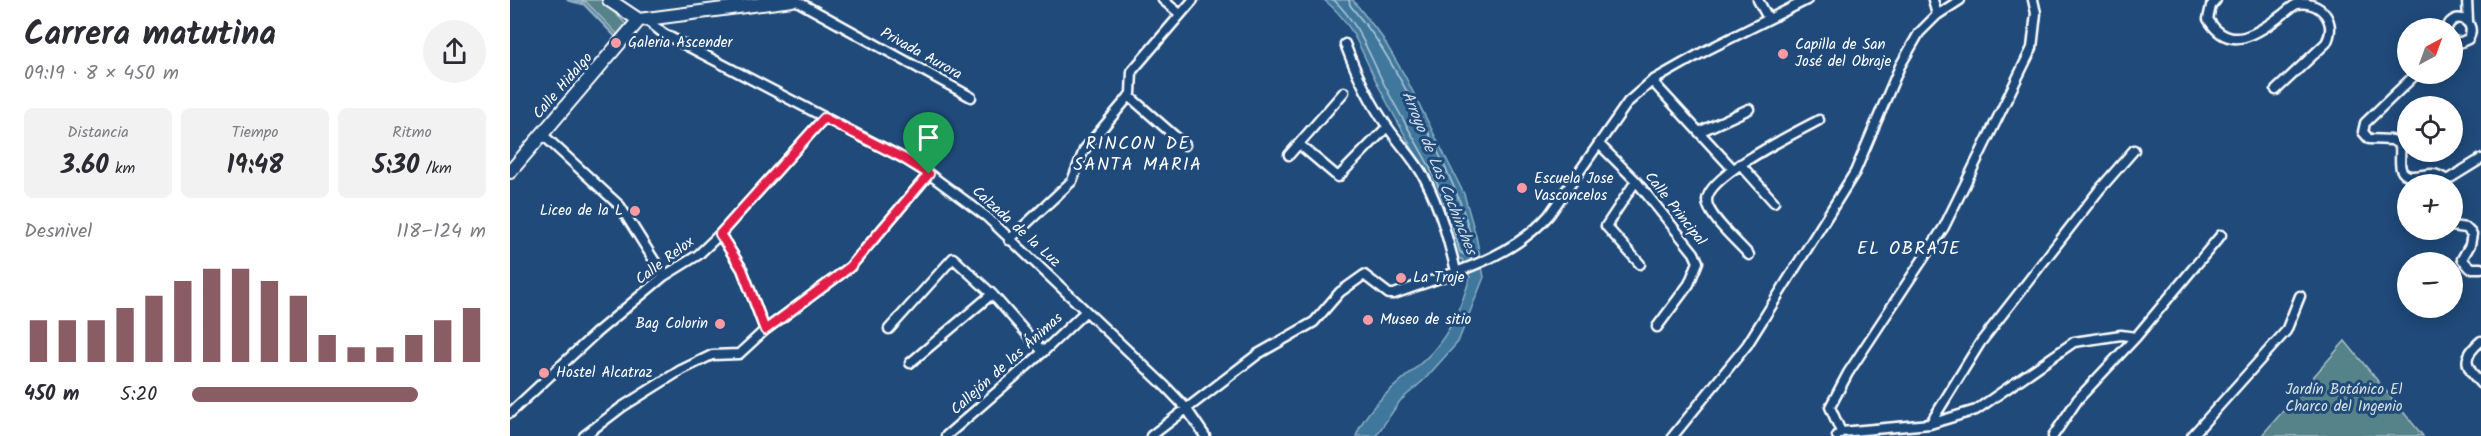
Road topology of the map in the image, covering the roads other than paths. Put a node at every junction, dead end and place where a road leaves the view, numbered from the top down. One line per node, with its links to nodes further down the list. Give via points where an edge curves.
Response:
1 (609, 0): 17 (main road, Calzada de la Luz)
2 (794, 0): 12 (main road); 26 (street, Privada Aurora)
3 (1163, 0): 13 (street)
4 (1192, 0): 13 (street)
5 (1758, 0): 15 (street)
6 (1807, 0): 15 (street)
7 (1933, 0): 14 (street)
8 (1959, 0): 14 (street)
9 (2033, 0): 69 (street, via 2036,13 2032,48 1944,227 1830,407)
10 (2216, 0): 23 (street, via 2208,19 2223,36 2237,39 2260,32 2296,4 2316,4 2326,12 2332,33 2326,43)
11 (2467, 0): 18 (street)
12 (725, 4): 17 (main road)
13 (1180, 14): 25 (street, via 1132,71)
14 (1937, 15): 74 (street, via 1919,33 1900,66 1855,172 1746,345)
15 (1768, 18): 21 (street)
16 (2463, 18): 18 (street)
17 (642, 19): 28 (street, Calzada de la Luz); 32 (main road, Calle Hidalgo)
18 (2468, 21): 19 (street, via 2471,32)
19 (2463, 41)
20 (1345, 44): 30 (street)
21 (1652, 81): 31 (street); 35 (street, via 1628,102)
22 (2406, 84): 42 (street, via 2365,123 2363,132 2369,139 2392,140 2400,145 2401,169)
23 (2276, 90)
24 (1344, 92): 33 (street)
25 (1129, 96): 34 (street); 49 (street, via 1084,150 1068,187)
26 (971, 97)
27 (1749, 109): 31 (street)
28 (824, 118): 41 (street, Calzada de la Luz); 47 (street, Calle Relox)
29 (1819, 120): 39 (street)
30 (1387, 127): 33 (street, via 1338,177); 53 (street, via 1424,177)
31 (1699, 132): 39 (street)
32 (542, 134): 40 (main road, Calle Hidalgo); 54 (street, via 620,206)
33 (1299, 144): 37 (street)
34 (1185, 145)
35 (1600, 145): 44 (street, Calle Principal); 53 (street, via 1542,224 1487,261)
36 (2134, 150): 68 (street, via 1980,343)
37 (1289, 155)
38 (2481, 159): 43 (street)
39 (1736, 166): 45 (street); 50 (street, via 1708,195 1707,202 1712,214)
40 (510, 172)
41 (929, 174): 49 (street, Calzada de la Luz, via 971,204); 60 (street, via 850,267)
42 (2405, 174)
43 (2458, 174)
44 (1636, 181): 51 (street, via 1606,226); 58 (street, Calle Principal, via 1698,262 1689,284)
45 (1774, 201)
46 (2463, 228): 52 (street, via 2472,234 2462,260 2470,268)
47 (720, 234): 54 (street, Calle Relox, via 698,255); 60 (street, via 742,269)
48 (2221, 235): 61 (street)
49 (1009, 240): 57 (street, Calzada de la Luz)
50 (1749, 255)
51 (1640, 264)
52 (2481, 268)
53 (1458, 270): 66 (street, via 1394,294 1364,275 1340,292 1314,322 1258,354)
54 (664, 276): 67 (street, Calle Relox)
55 (992, 294): 59 (street, via 953,258); 63 (street); 64 (street)
56 (2300, 296): 76 (street, via 2286,331)
57 (1086, 311): 63 (street, Callejón de las Ánimas); 66 (street, Calzada de la Luz)
58 (1657, 327)
59 (889, 329)
60 (765, 330): 70 (street, via 739,354 712,355 681,370)
61 (2136, 337): 68 (street, via 2121,335 2074,342 1976,410); 75 (street, via 2078,399)
62 (2481, 341): 65 (street, via 2469,351 2466,361)
63 (1043, 352): 71 (street, Callejón de las Ánimas)
64 (910, 363)
65 (2481, 384)
66 (1186, 408): 72 (street); 73 (street, Calzada de la Luz)
67 (510, 413)
68 (1930, 424): 69 (street)
69 (1839, 434)
70 (584, 436)
71 (946, 436)
72 (1151, 436)
73 (1205, 436)
74 (1673, 436)
75 (2053, 436)
76 (2192, 436)

